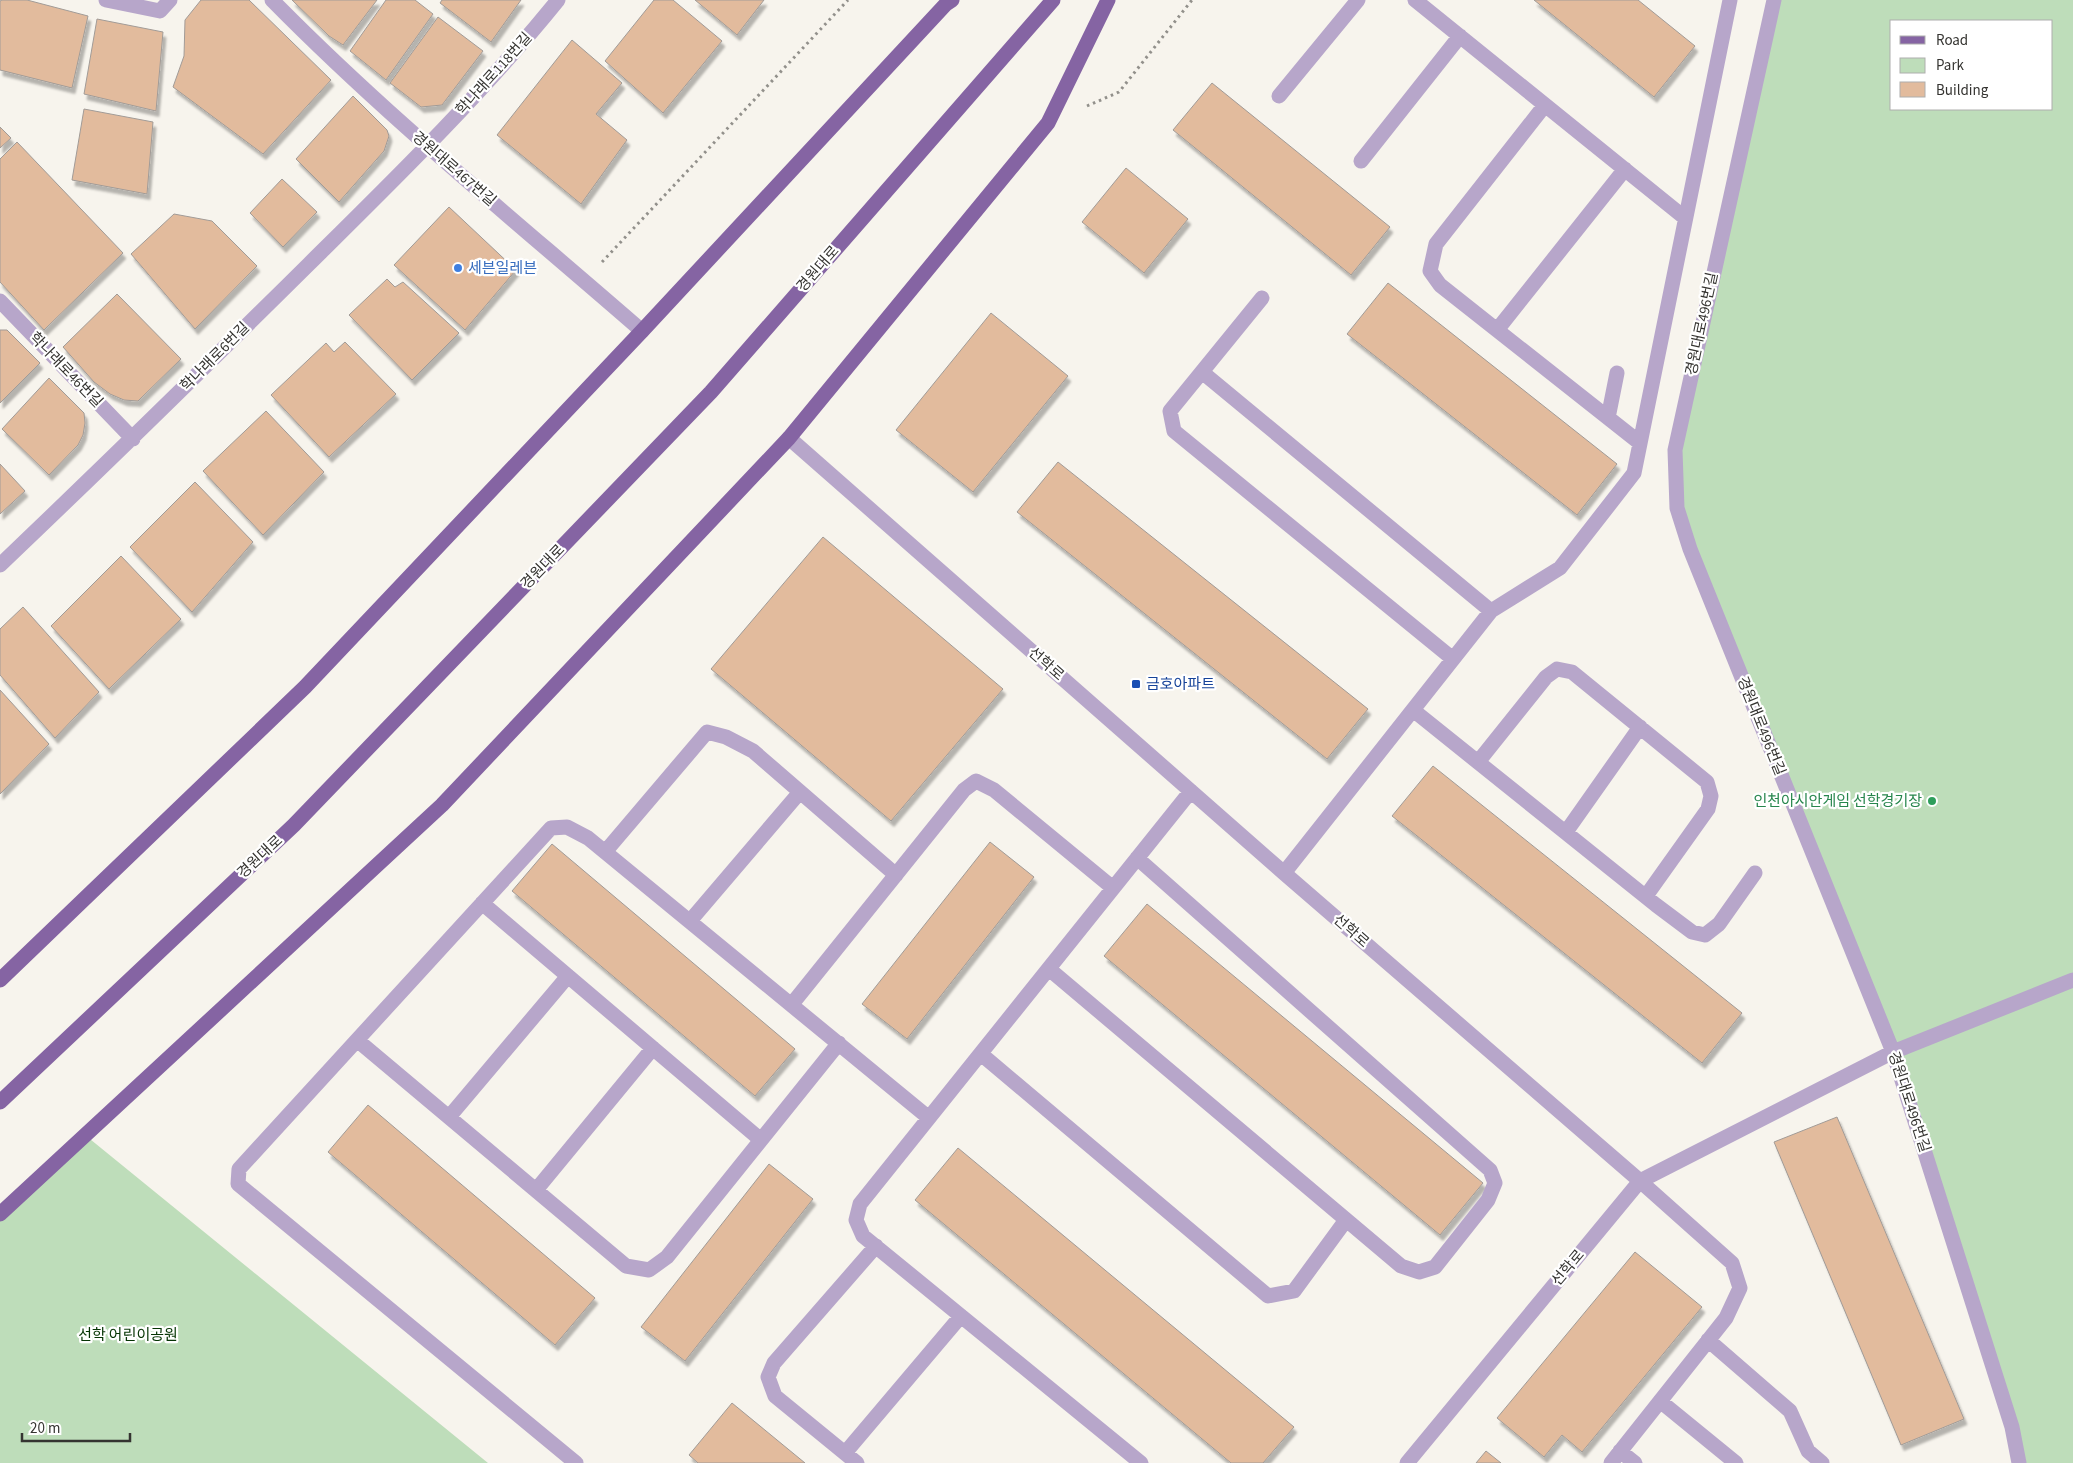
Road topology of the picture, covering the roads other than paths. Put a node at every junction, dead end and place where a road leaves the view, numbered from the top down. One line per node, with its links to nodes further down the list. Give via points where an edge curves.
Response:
1 (106, 0): 2 (street, via 160,11)
2 (170, 0)
3 (272, 0): 15 (street, 경원대로467번길, via 326,56)
4 (558, 0): 15 (street, 학나래로118번길, via 519,49)
5 (952, 0): 21 (main road)
6 (1052, 0): 57 (main road, 경원대로, via 712,392 294,825)
7 (1108, 0): 26 (main road, via 1048,122)
8 (1358, 0): 13 (street)
9 (1415, 0): 12 (street)
10 (1730, 0): 18 (street)
11 (1774, 0): 55 (street, 경원대로496번길, via 1675,450 1676,508 1697,568)
12 (1460, 36): 14 (street); 16 (street)
13 (1279, 96)
14 (1545, 105): 17 (street); 22 (street, via 1436,244 1430,272 1440,285)
15 (428, 146): 21 (street, 경원대로467번길); 27 (street, 학나래로6번길)
16 (1361, 161)
17 (1625, 169): 18 (street); 22 (street)
18 (1685, 218): 28 (street)
19 (1262, 298): 23 (street)
20 (0, 300): 27 (street, 학나래로46번길)
21 (642, 330): 49 (main road, via 305,687)
22 (1498, 330): 25 (street)
23 (1202, 372): 30 (street); 31 (street, via 1170,411 1174,431)
24 (1617, 373): 25 (street)
25 (1608, 418): 28 (street)
26 (789, 438): 35 (street, 선학로); 63 (main road, via 442,805)
27 (133, 439): 29 (street, 학나래로6번길)
28 (1640, 443): 30 (street, via 1634,472 1560,568)
29 (0, 565)
30 (1491, 611): 31 (street)
31 (1453, 659): 32 (street)
32 (1413, 710): 34 (street); 40 (street)
33 (1640, 727): 34 (street, via 1572,672 1558,670 1546,677); 37 (street); 44 (street, via 1707,782 1711,796 1708,809)
34 (1478, 762): 37 (street)
35 (1191, 791): 39 (street); 40 (street, 선학로)
36 (800, 792): 38 (street, via 753,751 726,737 707,732); 42 (street); 46 (street)
37 (1566, 832): 44 (street)
38 (605, 852): 45 (street, via 567,827 550,828); 46 (street)
39 (1137, 858): 43 (street); 64 (street, via 1490,1170 1495,1183 1488,1200 1435,1267 1419,1272 1401,1266)
40 (1284, 873): 61 (street, 선학로)
41 (1755, 873): 44 (street, via 1719,924 1706,935 1692,932)
42 (896, 875): 43 (street, via 964,790 976,781 994,790); 51 (street)
43 (1113, 888): 47 (street)
44 (1646, 896)
45 (482, 903): 48 (street); 52 (street)
46 (690, 921): 51 (street)
47 (1049, 969): 56 (street); 64 (street)
48 (568, 976): 54 (street); 58 (street)
49 (0, 980)
50 (2073, 980): 55 (street)
51 (792, 1004): 53 (street)
52 (357, 1040): 58 (street); 72 (street, via 240,1169 238,1184)
53 (839, 1043): 59 (street); 60 (street)
54 (653, 1048): 60 (street); 62 (street)
55 (1893, 1052): 61 (street); 78 (street, 경원대로496번길, via 2012,1427)
56 (981, 1054): 59 (street); 64 (street, via 1268,1296 1294,1292)
57 (0, 1102)
58 (450, 1117): 62 (street)
59 (929, 1118): 65 (street, via 860,1204 856,1220 863,1236)
60 (761, 1140): 62 (street, via 667,1257 649,1270 626,1266)
61 (1640, 1181): 67 (street, via 1732,1263 1740,1288 1726,1318); 74 (street, 선학로)
62 (536, 1190)
63 (0, 1214)
64 (1346, 1220)
65 (876, 1246): 66 (street); 69 (street, via 774,1363 768,1378 775,1396)
66 (961, 1316): 69 (street); 71 (street)
67 (1708, 1340): 68 (street); 77 (street, via 1790,1410 1808,1451)
68 (1660, 1401): 70 (street); 76 (street)
69 (845, 1453): 73 (street)
70 (1616, 1457): 75 (street)
71 (1138, 1462)
72 (576, 1463)
73 (857, 1463)
74 (1407, 1463)
75 (1635, 1463)
76 (1736, 1463)
77 (1822, 1463)
78 (2019, 1463)

